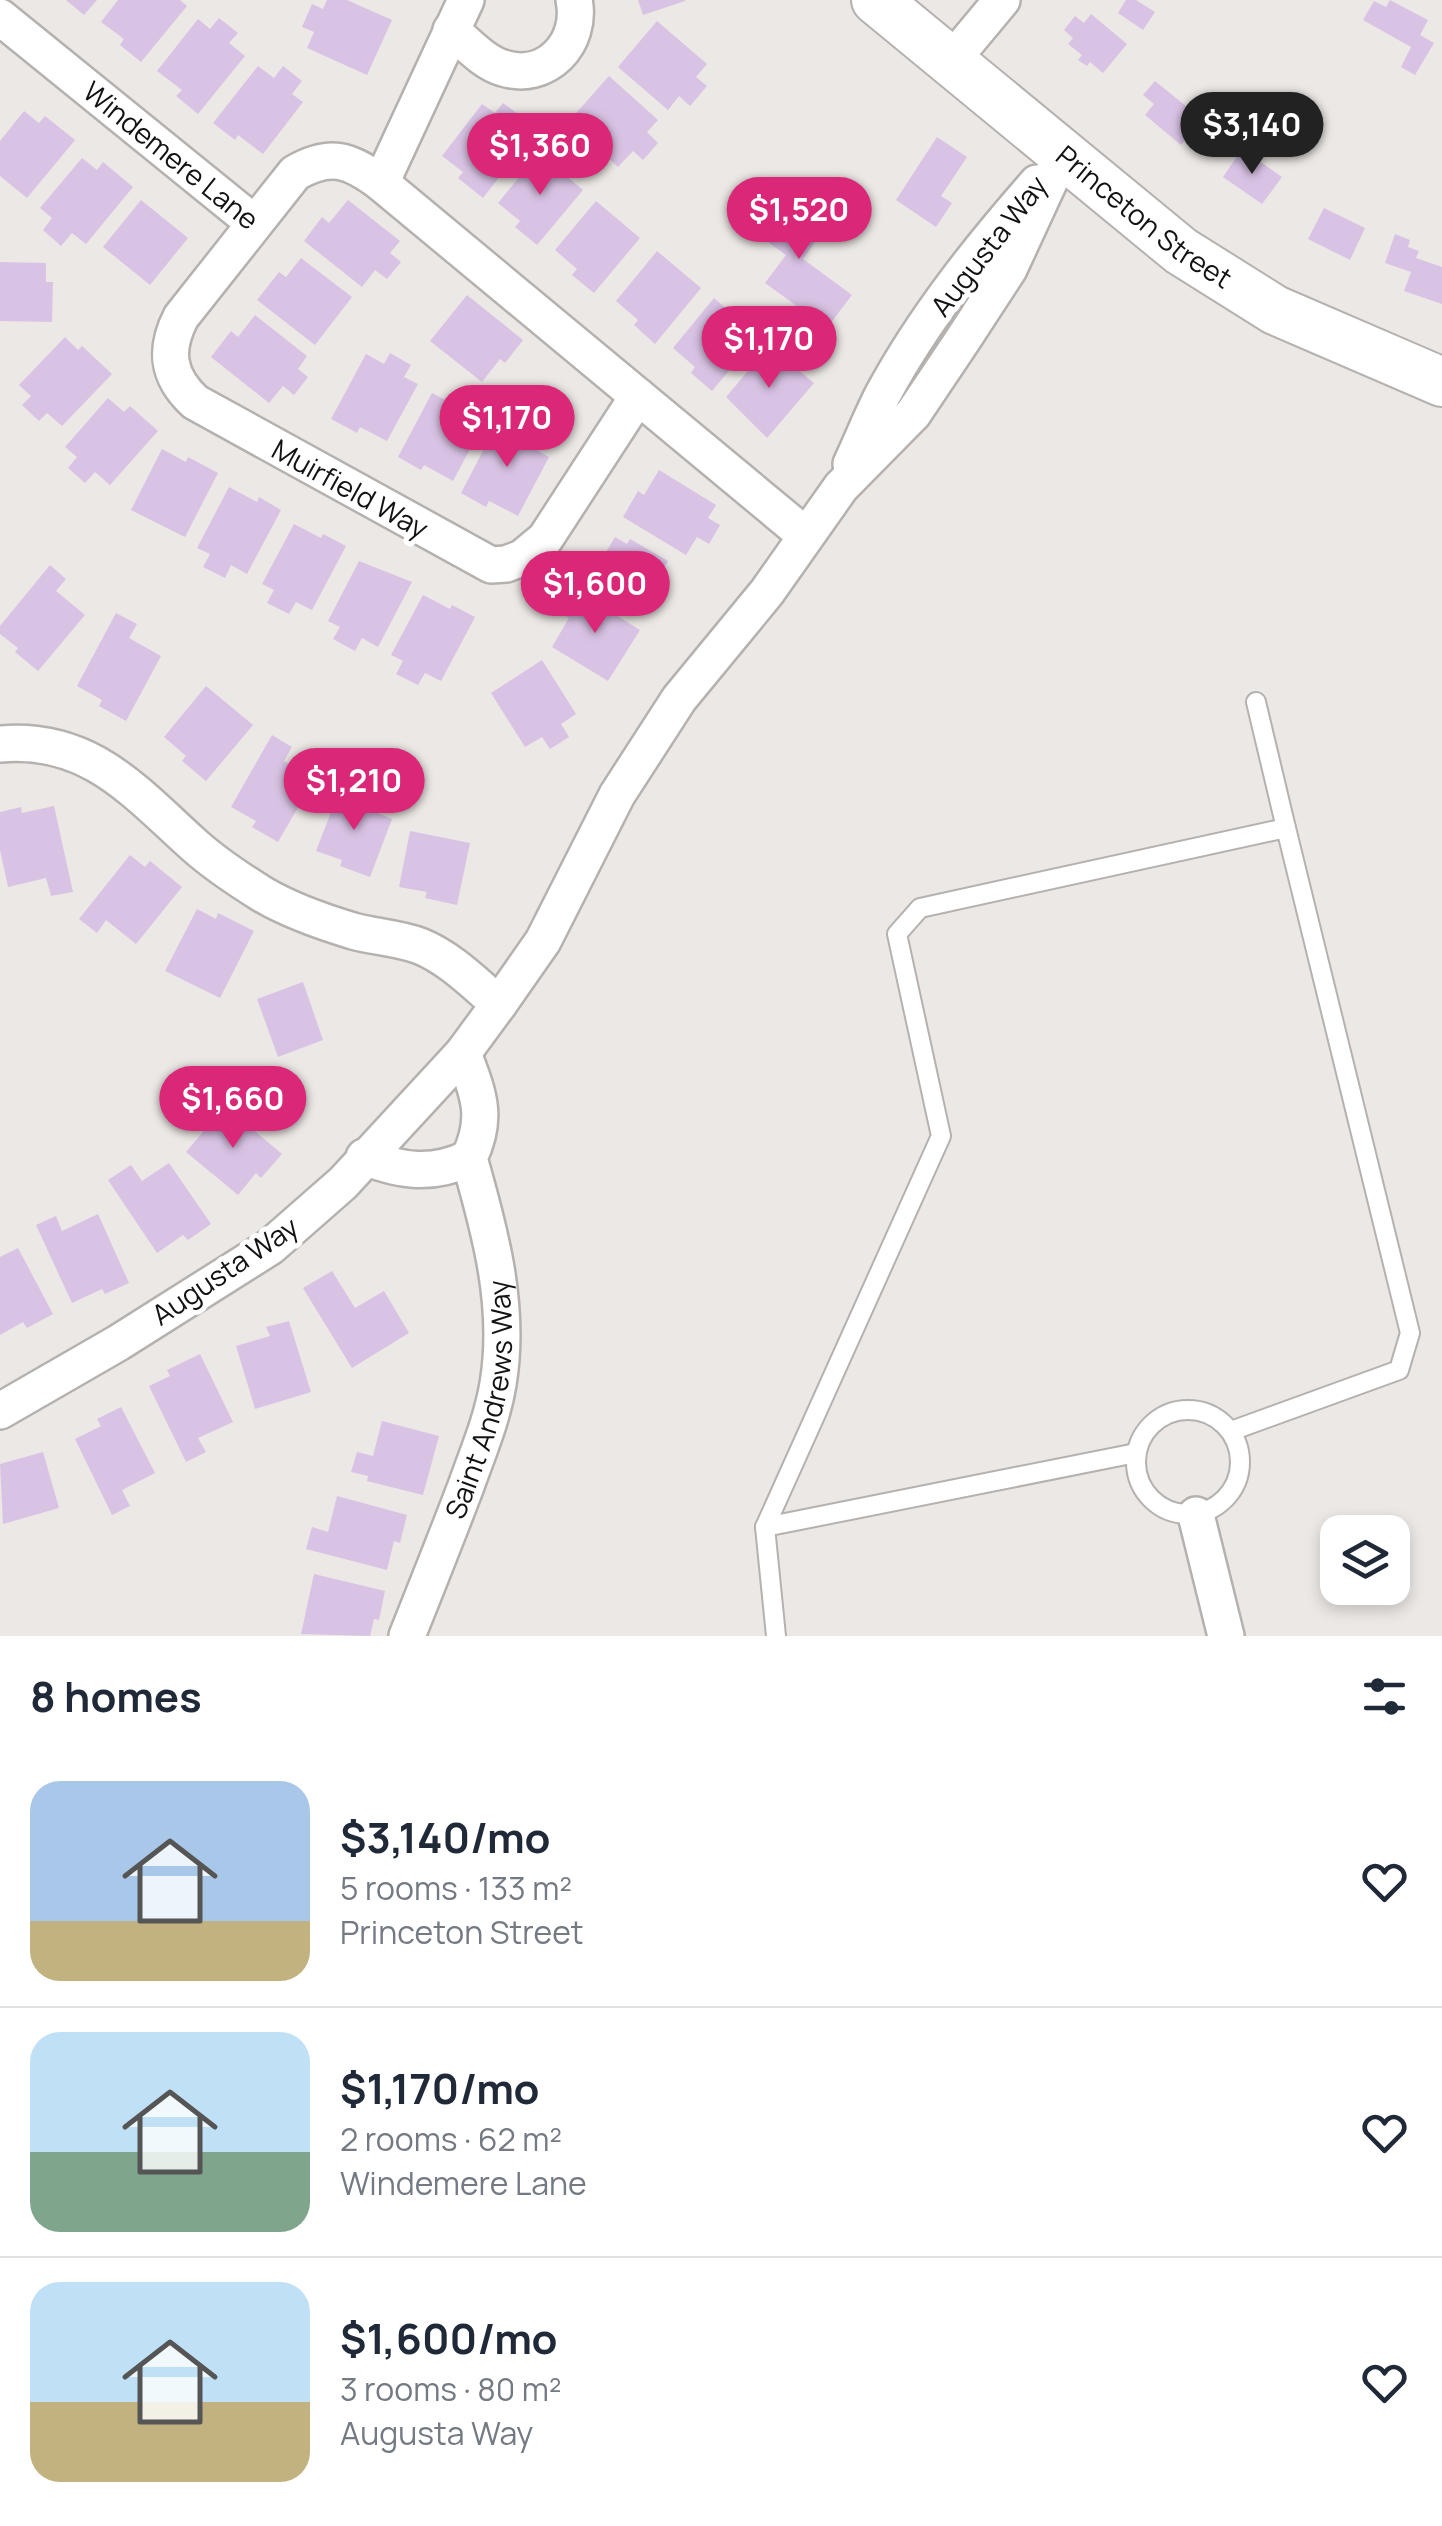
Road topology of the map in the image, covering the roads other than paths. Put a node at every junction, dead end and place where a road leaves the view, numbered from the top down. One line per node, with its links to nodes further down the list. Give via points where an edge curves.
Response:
1 (574, 0): 4 (street, via 570,40 554,60 532,70 495,65)
2 (876, 0): 6 (main road, Princeton Street)
3 (1002, 0): 6 (street)
4 (458, 15): 8 (street)
5 (0, 17): 9 (street, Windemere Lane)
6 (952, 60): 7 (main road, Princeton Street)
7 (1064, 152): 10 (main road, Princeton Street, via 1181,251 1275,310); 12 (street, Augusta Way, via 980,249 929,323 884,394 840,488)
8 (381, 183): 9 (street, Windemere Lane, via 338,160 315,161 295,173); 11 (street, Windemere Lane)
9 (254, 223): 11 (street, Muirfield Way, via 172,336 168,356 182,390 476,559 506,564 534,550)
10 (1442, 382)
11 (638, 396): 12 (street, Windemere Lane)
12 (804, 534): 16 (street, Augusta Way, via 650,741 542,941)
13 (1256, 702): 15 (lane)
14 (0, 744): 16 (street, via 56,746 94,761 267,897 352,930 422,947)
15 (1286, 828): 21 (lane, via 1410,1333 1399,1370); 24 (lane, via 920,908 897,934 941,1136)
16 (499, 1004): 17 (street, Augusta Way)
17 (463, 1053): 18 (street, Augusta Way); 19 (street, Saint Andrews Way, via 481,1112)
18 (364, 1157): 19 (street, via 426,1171); 20 (street, Augusta Way, via 270,1247)
19 (470, 1158): 25 (street, Saint Andrews Way, via 499,1290 499,1382 490,1422)
20 (0, 1411)
21 (1231, 1432): 22 (lane, via 1218,1418 1183,1410 1152,1424); 23 (lane, via 1239,1448 1236,1484 1212,1510)
22 (1136, 1452): 23 (lane, via 1150,1499 1164,1509); 24 (lane)
23 (1196, 1514): 27 (street)
24 (765, 1527): 26 (lane)
25 (407, 1636)
26 (776, 1636)
27 (1226, 1636)

